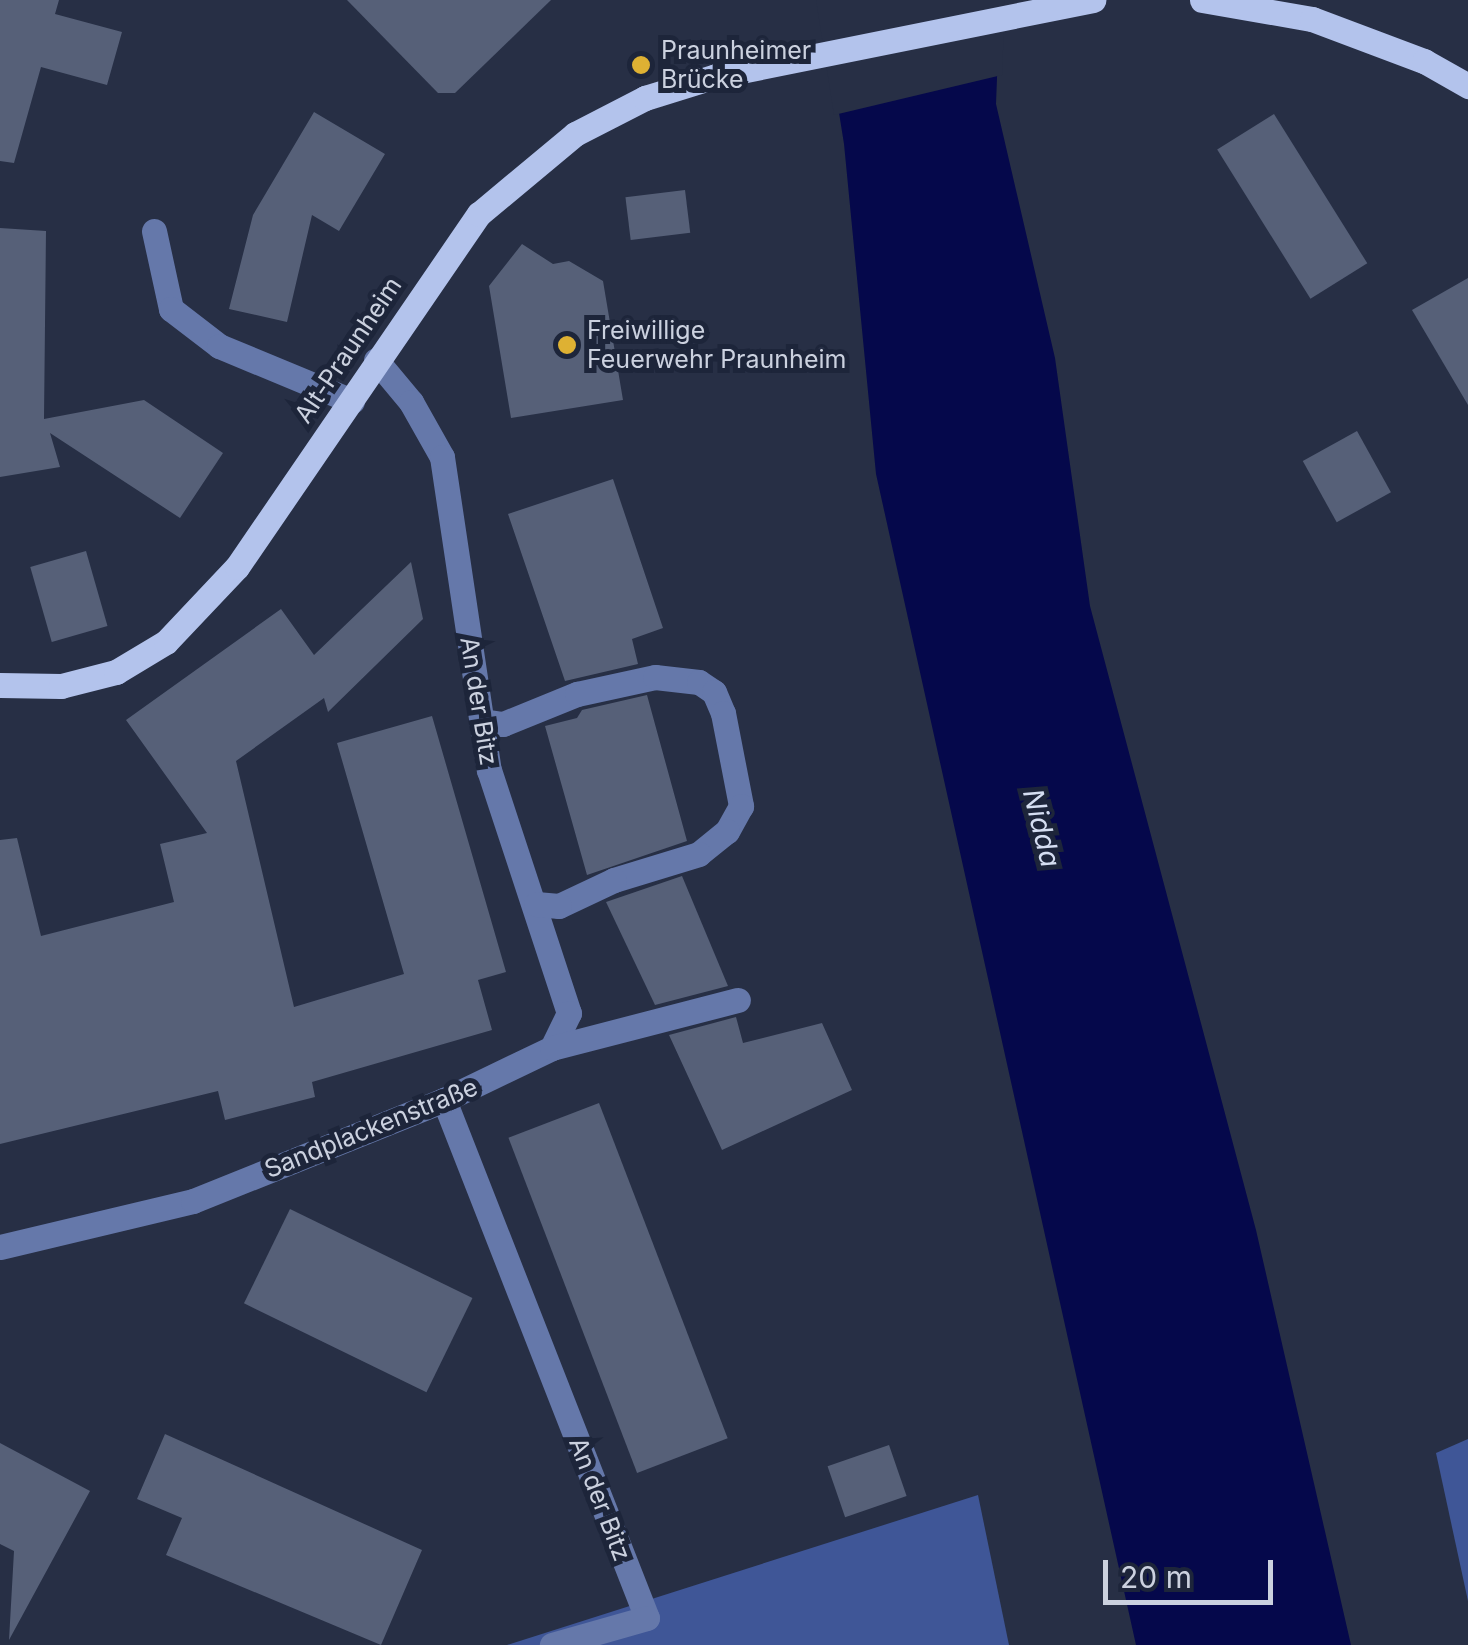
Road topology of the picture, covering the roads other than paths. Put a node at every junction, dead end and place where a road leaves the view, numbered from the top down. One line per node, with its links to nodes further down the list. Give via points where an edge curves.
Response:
1 (1202, 0): 3 (main road, via 1312,19)
2 (1084, 1): 5 (main road, Alt-Praunheim, via 772,64 646,98 550,153 479,214)
3 (1466, 82)
4 (154, 230): 6 (street, via 171,309 219,346)
5 (376, 360): 6 (main road, Alt-Praunheim); 8 (street, An der Bitz, via 411,402 442,456)
6 (352, 400): 7 (main road, Alt-Praunheim, via 237,567 166,642 116,672 61,686)
7 (0, 686)
8 (481, 721): 9 (street, An der Bitz, via 489,770); 9 (street, via 504,724 578,694 655,677 699,682 714,692 723,713 741,806 727,831 700,854 559,906)
9 (536, 904): 11 (street, An der Bitz, via 569,1014)
10 (738, 1000): 11 (street, Sandplackenstraße)
11 (552, 1048): 12 (street, Sandplackenstraße)
12 (444, 1100): 13 (street, Sandplackenstraße, via 193,1200); 14 (street, An der Bitz, via 647,1618)
13 (0, 1247)
14 (552, 1645)

